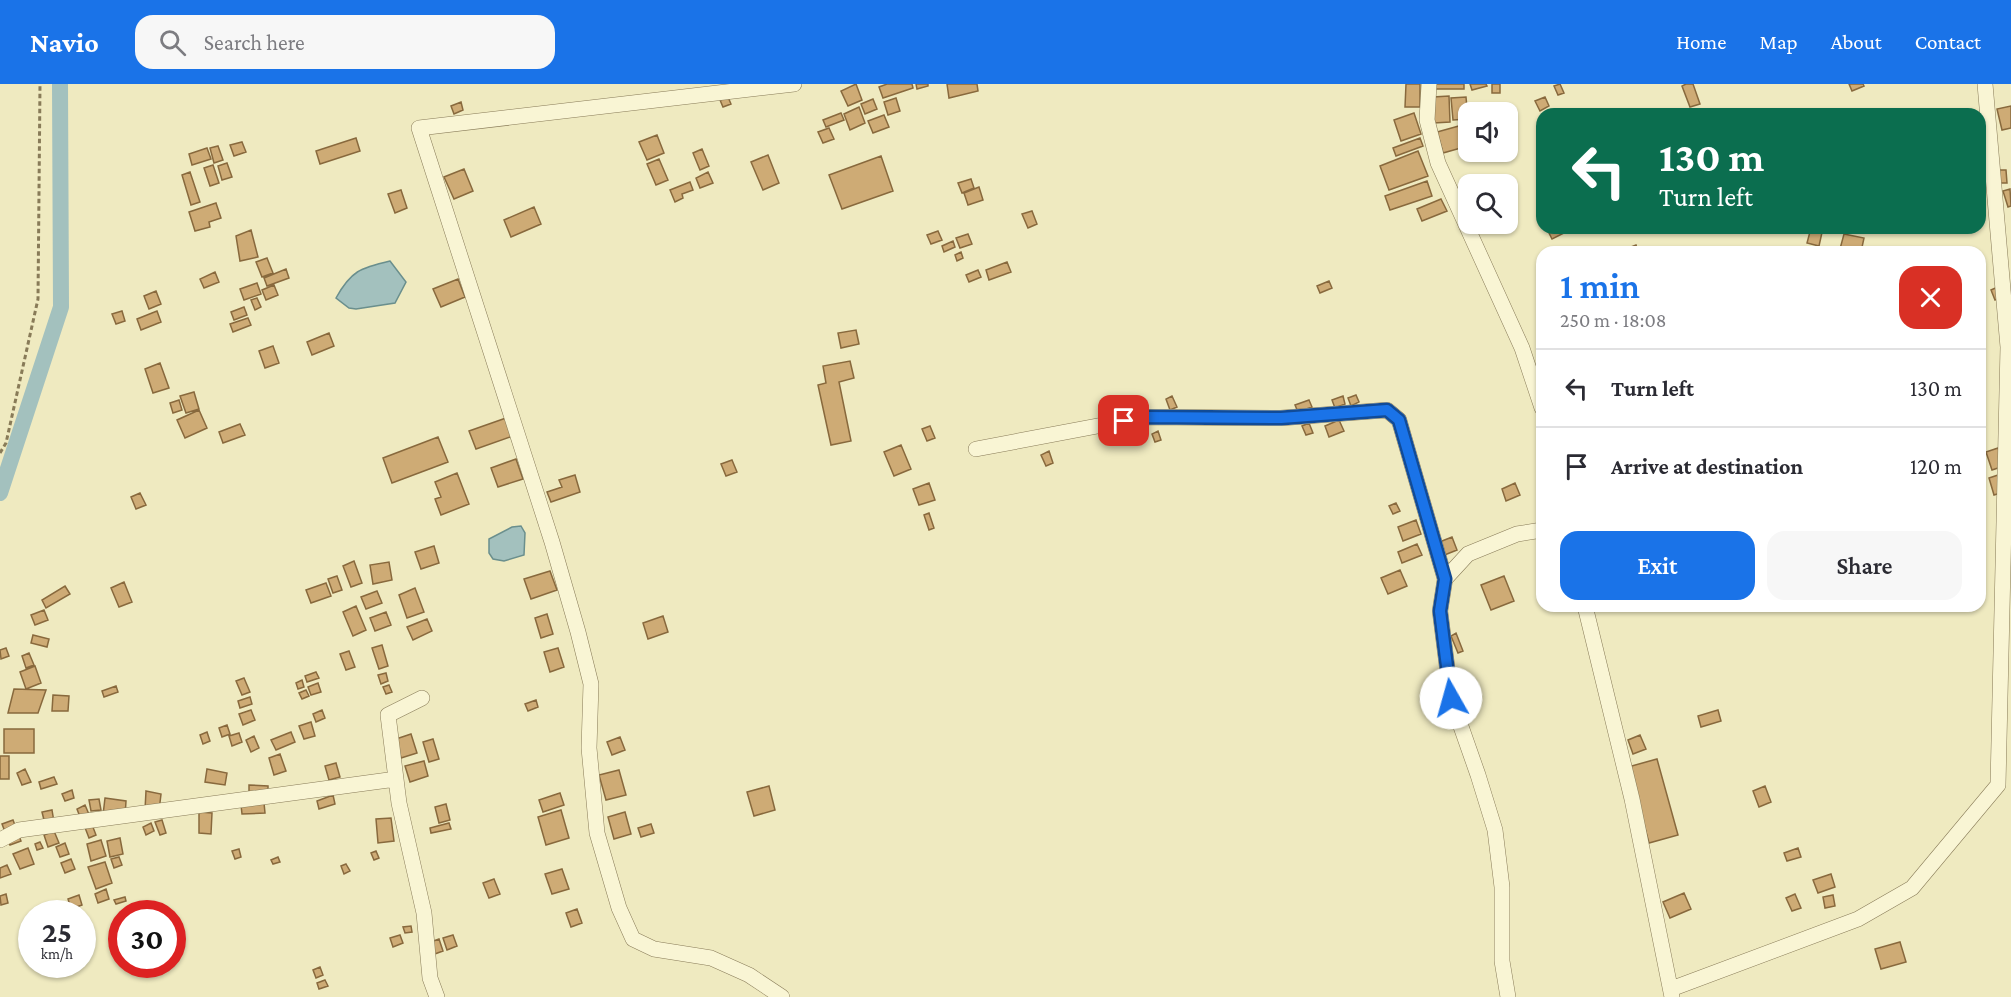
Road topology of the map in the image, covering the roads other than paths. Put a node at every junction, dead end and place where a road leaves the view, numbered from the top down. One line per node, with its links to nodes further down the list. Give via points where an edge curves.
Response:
1 (794, 84): 14 (street, via 419,128 578,632 591,684 589,748 597,833 619,908 633,939 654,949 711,958 749,975)
2 (1429, 84): 4 (street, via 1427,120 1438,163 1522,348)
3 (1985, 84): 12 (street, via 2008,347 1998,785 1912,888 1858,919)
4 (1536, 390)
5 (976, 449): 7 (street, via 1145,417 1281,418 1387,410 1399,420)
6 (1536, 531): 7 (street, via 1517,534 1468,554)
7 (1445, 579): 15 (street, via 1440,611 1451,698 1495,830 1502,887 1502,961)
8 (1586, 612): 12 (street, via 1632,799)
9 (422, 698): 10 (street, via 388,715)
10 (396, 779): 11 (street, via 19,830); 13 (street, via 424,913 430,978)
11 (0, 840)
12 (1672, 993)
13 (437, 997)
14 (782, 997)
15 (1508, 997)

